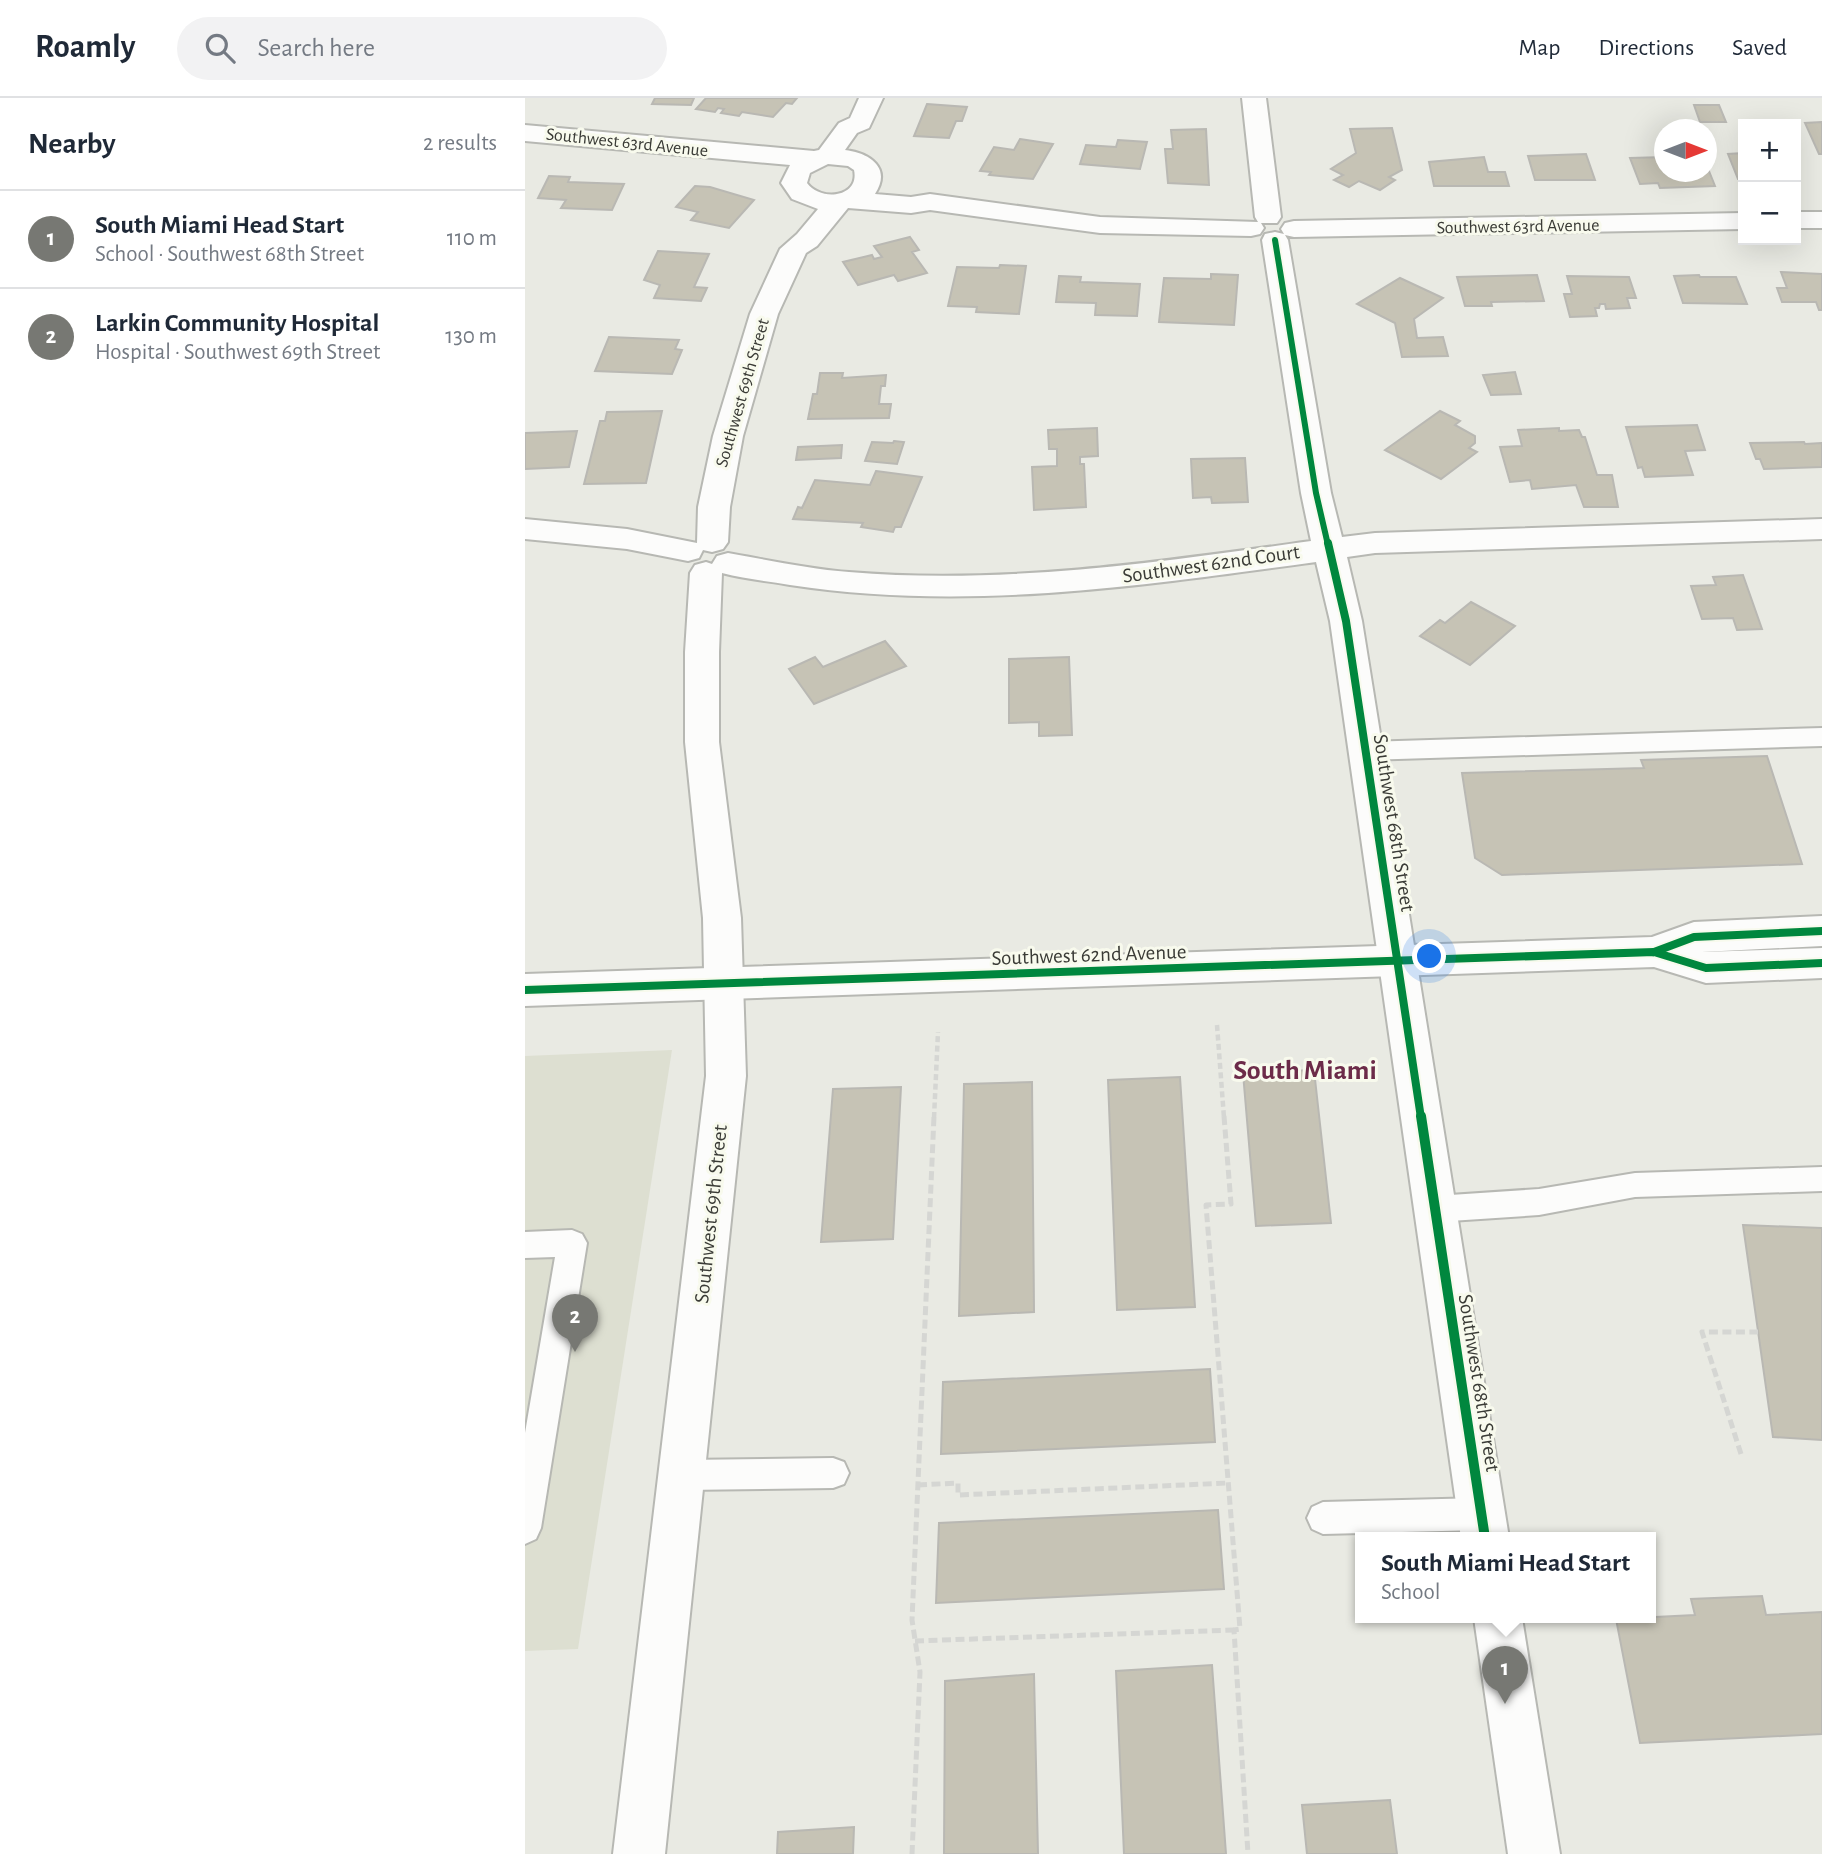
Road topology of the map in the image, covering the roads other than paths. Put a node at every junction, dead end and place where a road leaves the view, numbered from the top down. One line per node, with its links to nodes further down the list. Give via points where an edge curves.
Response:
1 (871, 98): 3 (street)
2 (1254, 98): 14 (street, Southwest 68th Street)
3 (860, 123): 6 (street, via 848,128); 7 (street)
4 (525, 133): 5 (street, Southwest 63rd Avenue, via 642,141)
5 (729, 154): 6 (street, Southwest 63rd Avenue); 8 (street, Southwest 63rd Avenue)
6 (821, 158): 7 (street, Southwest 63rd Avenue); 8 (street, via 798,171)
7 (865, 168): 9 (street, Southwest 69th Street, via 865,191); 10 (street, Southwest 63rd Avenue)
8 (797, 188): 9 (street, Southwest 63rd Avenue, via 819,201); 15 (street, Southwest 69th Street, via 796,220 788,240)
9 (845, 200): 10 (street, Southwest 63rd Avenue); 15 (street, Southwest 69th Street)
10 (930, 202): 14 (street, Southwest 63rd Avenue, via 1100,225)
11 (1801, 220): 12 (street)
12 (1822, 220)
13 (1738, 221): 14 (street, Southwest 63rd Avenue)
14 (1272, 229): 18 (street, Southwest 68th Street)
15 (793, 249): 19 (street, Southwest 69th Street, via 764,314 737,399)
16 (525, 529): 19 (street, Southwest 62nd Court, via 627,539)
17 (1822, 529): 18 (street, Southwest 62nd Court)
18 (1328, 548): 19 (street, Southwest 62nd Court, via 1136,576 979,586 849,583); 21 (street, Southwest 68th Street, via 1346,621)
19 (708, 557): 26 (street, Southwest 69th Street, via 702,742)
20 (1822, 737): 21 (lane)
21 (1366, 751): 24 (street, Southwest 68th Street)
22 (1822, 931): 23 (street, Southwest 62nd Avenue, via 1694,937)
23 (1654, 952): 24 (street, Southwest 62nd Avenue); 25 (street, Southwest 62nd Avenue, via 1706,968)
24 (1399, 960): 26 (street, Southwest 62nd Avenue); 29 (street, Southwest 68th Street)
25 (1822, 963)
26 (725, 986): 27 (street, Southwest 62nd Avenue); 32 (street, Southwest 69th Street, via 726,1076)
27 (525, 990)
28 (1822, 1179): 29 (lane, via 1635,1185 1539,1202)
29 (1435, 1209): 34 (street, Southwest 68th Street)
30 (525, 1245): 35 (lane, via 572,1243)
31 (833, 1473): 32 (lane)
32 (683, 1475): 37 (street, Southwest 69th Street)
33 (1323, 1518): 34 (lane)
34 (1483, 1526)
35 (525, 1528)
36 (1499, 1623): 38 (street)
37 (639, 1854)
38 (1534, 1854)

